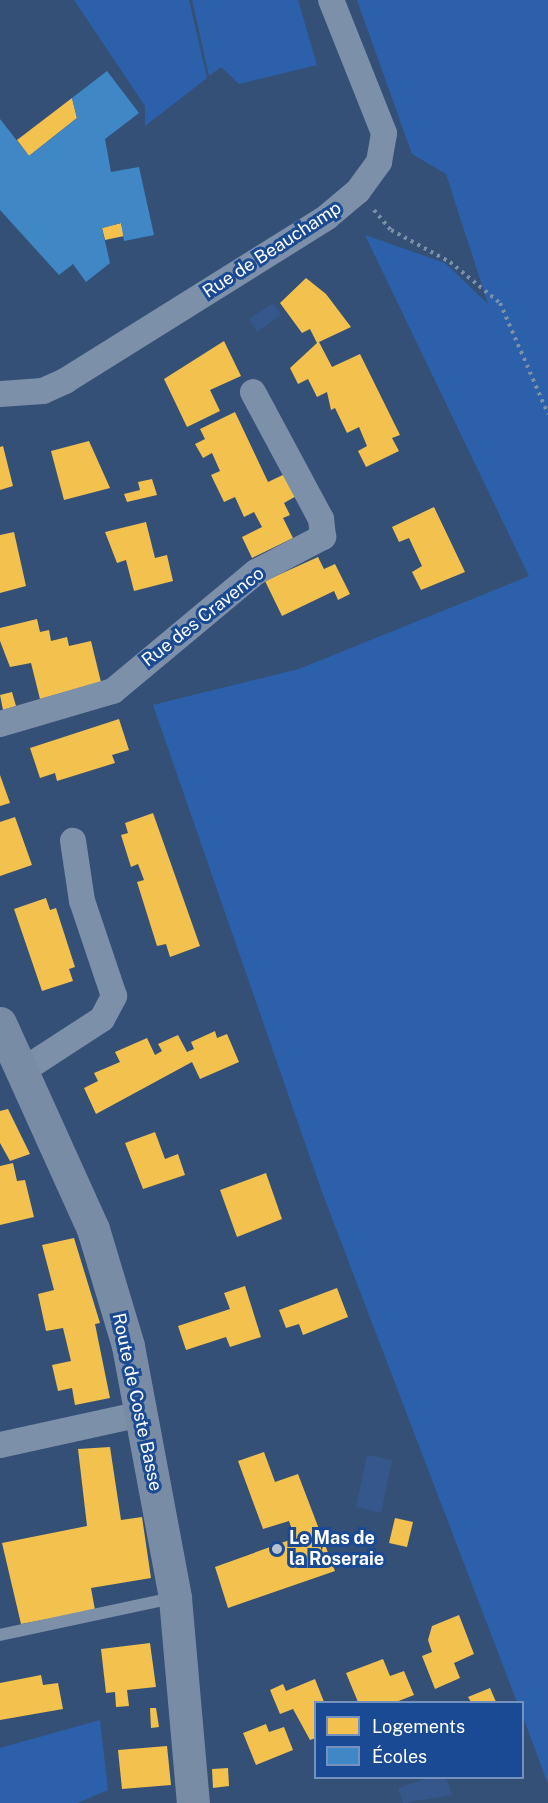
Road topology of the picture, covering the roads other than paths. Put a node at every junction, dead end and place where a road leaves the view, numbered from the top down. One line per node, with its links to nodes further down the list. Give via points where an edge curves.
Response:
1 (331, 0): 3 (street, Rue de Beauchamp, via 384,133 379,162 358,191 327,218 65,381 43,391)
2 (253, 392): 4 (street, Rue des Cravenco, via 321,519 323,537 256,572 112,691)
3 (0, 394)
4 (0, 724)
5 (73, 841): 7 (street, via 82,901 114,996 102,1019)
6 (0, 1023): 7 (street, Route de Coste Basse)
7 (25, 1069): 8 (street, Route de Coste Basse, via 93,1229 128,1346)
8 (141, 1414): 9 (street); 10 (street, Route de Coste Basse)
9 (0, 1445)
10 (174, 1598): 11 (lane); 12 (street, Route de Coste Basse)
11 (0, 1635)
12 (194, 1803)

